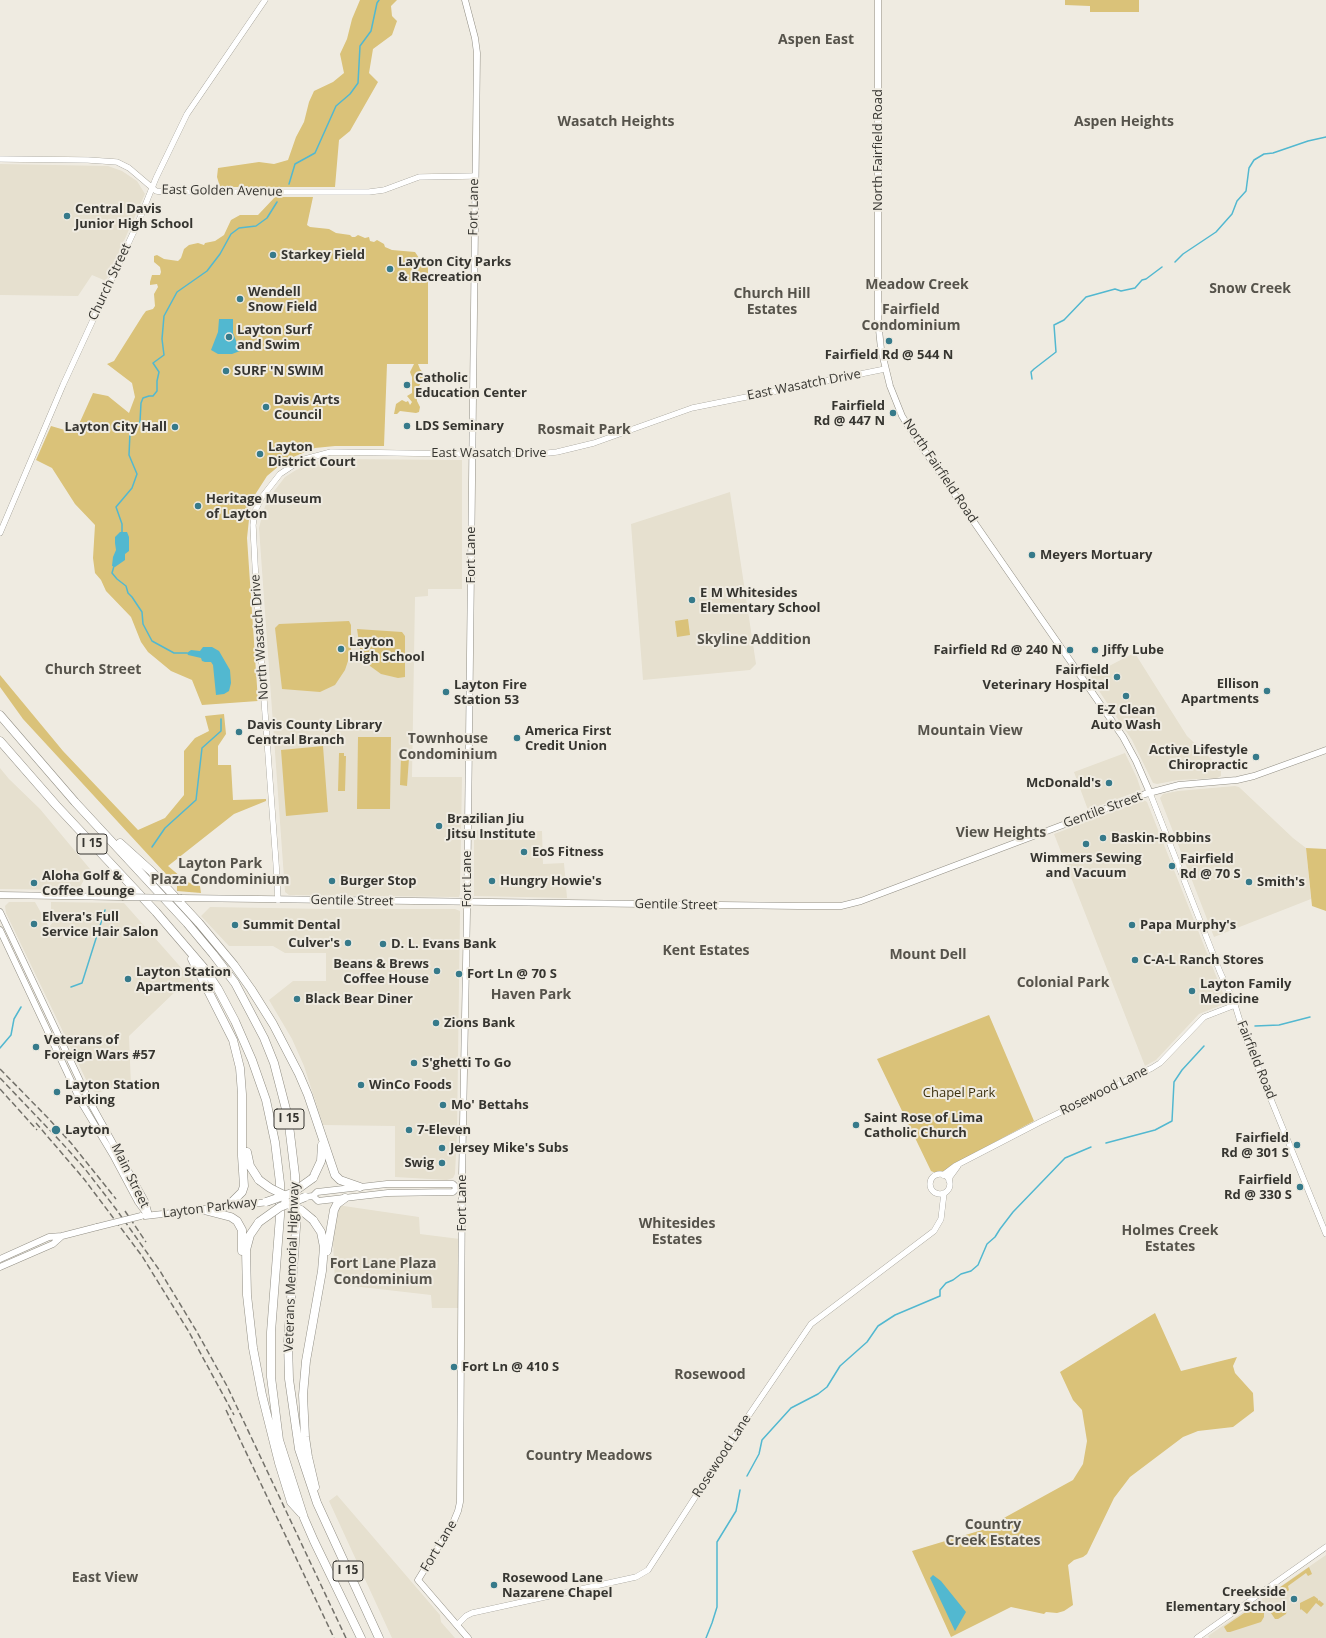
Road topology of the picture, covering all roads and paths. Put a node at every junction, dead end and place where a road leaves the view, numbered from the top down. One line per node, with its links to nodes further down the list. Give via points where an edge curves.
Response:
1 (265, 0): 6 (street, Church Street, via 191,106)
2 (465, 0): 5 (main road, Fort Lane, via 477,53)
3 (878, 0): 7 (main road, North Fairfield Road, via 878,304 880,343)
4 (0, 159): 6 (street, East Golden Avenue, via 117,162 129,168)
5 (475, 176): 6 (street, East Golden Avenue, via 419,177 384,190 369,192 158,192); 8 (main road, Fort Lane)
6 (152, 188): 10 (street, Church Street, via 62,386)
7 (885, 368): 8 (street, East Wasatch Drive, via 692,408 569,450 530,454); 14 (main road, North Fairfield Road, via 898,405 912,433 1121,734)
8 (472, 453): 9 (street, East Wasatch Drive, via 331,452 301,460); 19 (main road, Fort Lane)
9 (280, 474): 18 (street, North Wasatch Drive, via 262,497 255,511 253,525)
10 (0, 533)
11 (0, 715): 16 (highway, Veterans Memorial Highway / I 15)
12 (0, 741): 22 (highway, Veterans Memorial Highway / I 15)
13 (1326, 750): 15 (main road, Gentile Street, via 1254,776 1179,785)
14 (1142, 775): 15 (main road, Fairfield Road)
15 (1150, 793): 19 (main road, Gentile Street, via 841,906); 23 (street, Fairfield Road)
16 (75, 802): 25 (highway, via 150,872 234,965 287,1051 308,1095); 47 (highway, Veterans Memorial Highway / I 15, via 214,954 235,983 251,1012 274,1064 288,1117 295,1175 296,1227 288,1342 289,1379 299,1449)
17 (0, 895): 18 (main road, Gentile Street, bridge)
18 (278, 900): 19 (main road, Gentile Street)
19 (467, 902): 30 (main road, Fort Lane)
20 (0, 912): 40 (main road, Main Street, via 90,1102 145,1201)
21 (0, 930): 40 (main road, Main Street, via 84,1106 138,1202)
22 (185, 946): 24 (highway, via 233,1040 240,1068); 48 (highway, Veterans Memorial Highway / I 15, via 218,989 238,1028 266,1100 275,1142 280,1183 280,1216 271,1332 271,1377 279,1440)
23 (1234, 1005): 26 (street, Rosewood Lane, via 1204,1016 1160,1063 1152,1068); 41 (street, Fairfield Road)
24 (243, 1126): 35 (highway, bridge, via 252,1171 259,1180); 38 (highway, via 244,1186 241,1193)
25 (322, 1137): 29 (highway, via 337,1178); 35 (highway, bridge, via 322,1159 313,1178)
26 (961, 1163): 27 (street, Rosewood Lane); 28 (street, Rosewood Lane)
27 (943, 1175): 28 (street); 31 (street, via 935,1176 931,1181 931,1188)
28 (949, 1181): 31 (street, via 949,1188)
29 (360, 1187): 30 (main road, Layton Parkway, via 425,1183 453,1184); 32 (main road, Layton Parkway, via 317,1192)
30 (460, 1188): 34 (main road, Layton Parkway, via 453,1192 388,1193); 50 (main road, Fort Lane, via 460,1502 452,1526 418,1580)
31 (941, 1193): 50 (street, Rosewood Lane, via 941,1219 934,1231 811,1324 648,1570 636,1578 472,1613)
32 (309, 1197): 33 (main road, Layton Parkway, bridge); 34 (main road, Layton Parkway, via 318,1201); 35 (highway, bridge)
33 (296, 1198): 35 (highway, bridge); 36 (main road, Layton Parkway)
34 (345, 1198): 45 (highway, via 334,1210)
35 (287, 1199): 36 (highway, bridge); 37 (highway, bridge); 45 (highway, bridge, via 313,1220 321,1231 324,1241); 46 (highway, bridge, via 252,1232 248,1243)
36 (278, 1200): 37 (main road, Layton Parkway, bridge)
37 (263, 1202): 38 (main road, Layton Parkway)
38 (228, 1206): 39 (main road, Layton Parkway)
39 (200, 1209): 40 (main road, Layton Parkway); 46 (highway, via 230,1217 239,1223 242,1230)
40 (149, 1215): 42 (main road, Layton Parkway, bridge)
41 (1326, 1234)
42 (62, 1236): 43 (main road, Layton Parkway, via 49,1237); 44 (main road, Layton Parkway, via 53,1244)
43 (0, 1259)
44 (0, 1267)
45 (322, 1271): 47 (highway, via 306,1361 303,1395 305,1437)
46 (246, 1276): 48 (highway, via 254,1348 268,1420 291,1502)
47 (317, 1503): 52 (highway, Veterans Memorial Highway / I 15)
48 (304, 1518): 51 (highway, Veterans Memorial Highway / I 15)
49 (1326, 1547): 54 (street)
50 (456, 1625): 53 (main road)
51 (361, 1638)
52 (379, 1638)
53 (468, 1638)
54 (1197, 1638)

